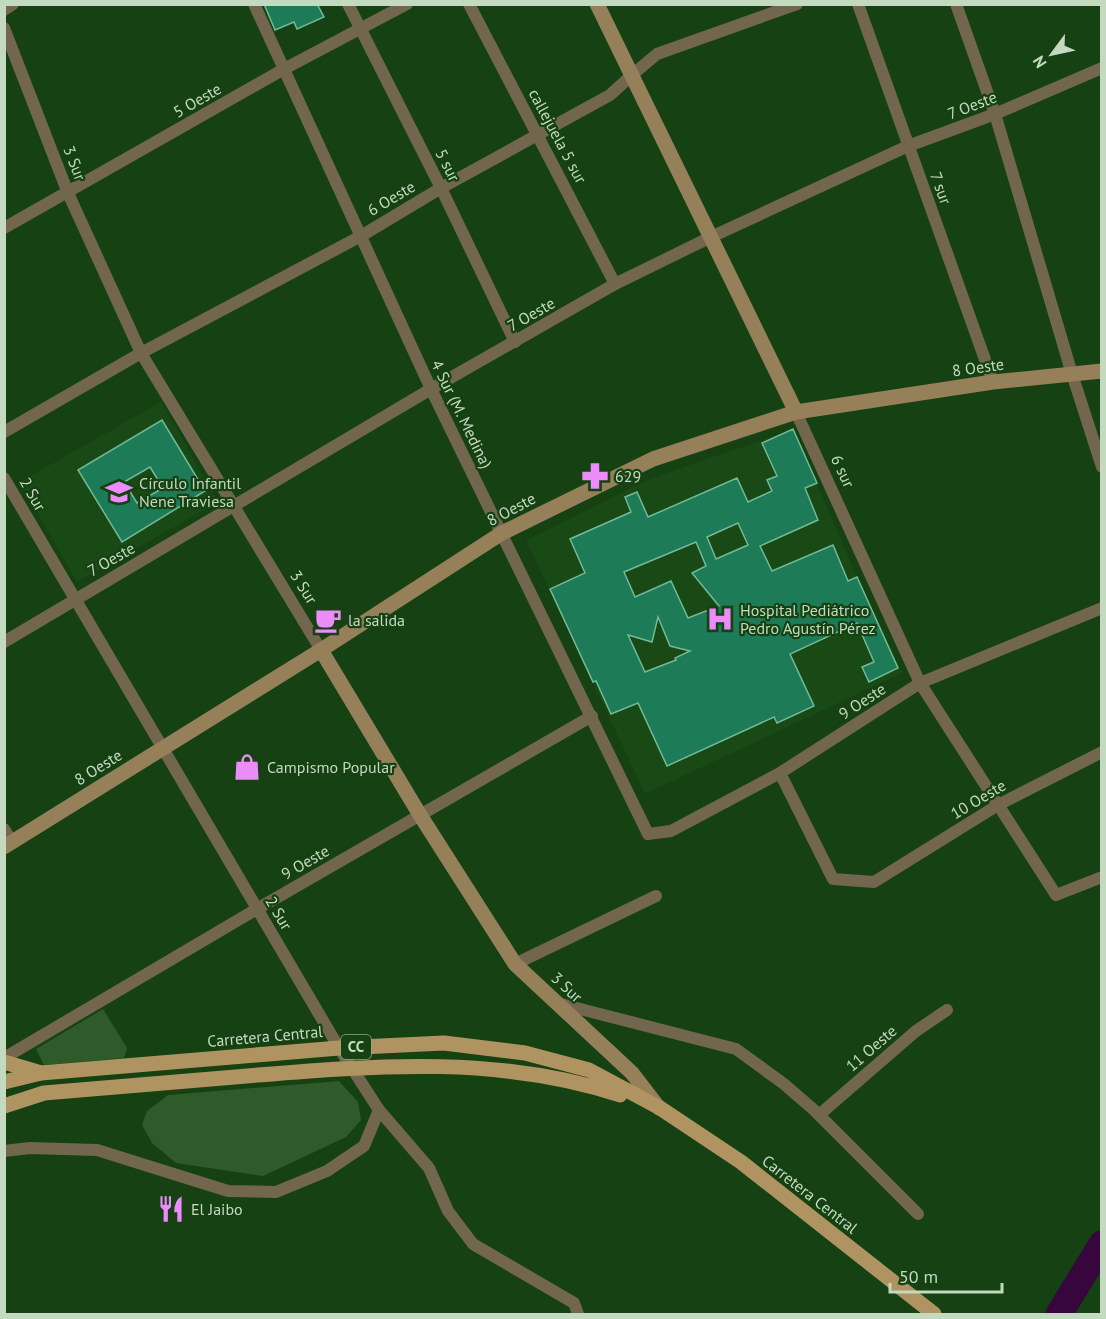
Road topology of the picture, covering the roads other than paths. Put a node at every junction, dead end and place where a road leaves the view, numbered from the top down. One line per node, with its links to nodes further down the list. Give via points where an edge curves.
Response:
1 (13, 4): 10 (street)
2 (254, 4): 14 (street, 4 Sur (M. Medina))
3 (348, 4): 12 (street, 5 sur)
4 (407, 4): 12 (street, 5 Oeste)
5 (469, 4): 17 (street, callejuela 5 sur)
6 (597, 4): 15 (main road, 6 sur)
7 (797, 4): 15 (street, 6 Oeste, via 657,54)
8 (858, 4): 18 (street, 7 sur)
9 (956, 4): 16 (street)
10 (4, 10)
11 (4, 28): 20 (street, 3 Sur)
12 (360, 30): 14 (street, 5 Oeste); 19 (street, 5 sur)
13 (1101, 68): 16 (street, 7 Oeste)
14 (284, 69): 20 (street, 5 Oeste); 22 (street, 4 Sur (M. Medina))
15 (632, 75): 17 (street, 6 Oeste, via 610,95); 23 (main road, 6 sur)
16 (995, 114): 18 (street, 7 Oeste); 28 (street)
17 (539, 135): 19 (street, 6 Oeste); 24 (street, callejuela 5 sur)
18 (908, 146): 23 (street, 7 Oeste); 29 (street, 7 sur)
19 (441, 188): 22 (street, 6 Oeste); 25 (street, 5 sur)
20 (68, 193): 21 (street, 5 Oeste); 26 (street, 3 Sur)
21 (4, 228)
22 (361, 236): 26 (street, 6 Oeste); 30 (street, 4 Sur (M. Medina))
23 (711, 237): 24 (street, 7 Oeste); 31 (main road, 6 sur)
24 (615, 284): 25 (street, 7 Oeste)
25 (515, 342): 30 (street, 7 Oeste)
26 (141, 353): 32 (street, 6 Oeste); 35 (street, 3 Sur)
27 (1101, 371): 28 (main road, 8 Oeste)
28 (1072, 374): 29 (main road, 8 Oeste); 33 (street)
29 (993, 382): 31 (main road, 8 Oeste)
30 (431, 389): 35 (street, 7 Oeste); 36 (street, 4 Sur (M. Medina))
31 (796, 412): 36 (main road, 8 Oeste, via 653,459); 41 (street, 6 sur)
32 (4, 432)
33 (1101, 467)
34 (4, 478): 37 (street, 2 Sur)
35 (233, 507): 37 (street, 7 Oeste); 40 (street, 3 Sur)
36 (502, 533): 40 (main road, 8 Oeste); 42 (street, 4 Sur (M. Medina))
37 (75, 600): 39 (street, 7 Oeste); 43 (street, 2 Sur)
38 (1101, 608): 41 (street, 9 Oeste)
39 (4, 642)
40 (321, 650): 43 (main road, 8 Oeste); 47 (main road, 3 Sur)
41 (920, 683): 45 (street, 9 Oeste); 46 (street, 6 sur)
42 (592, 716): 47 (street, 9 Oeste); 48 (street, 4 Sur (M. Medina))
43 (162, 747): 49 (main road, 8 Oeste); 52 (street, 2 Sur)
44 (1101, 752): 46 (street, 10 Oeste)
45 (780, 773): 46 (street, 10 Oeste, via 833,879 874,882); 48 (street, 9 Oeste, via 671,831)
46 (998, 805): 50 (street, 6 sur, via 1056,895)
47 (420, 815): 52 (street, 9 Oeste); 53 (main road, 3 Sur)
48 (648, 834)
49 (7, 839)
50 (1101, 877)
51 (656, 896): 53 (street)
52 (257, 909): 56 (street, 2 Sur); 57 (street, 9 Oeste)
53 (515, 963): 54 (main road, 3 Sur)
54 (556, 1002): 63 (main road, 3 Sur, via 632,1073); 65 (street, via 736,1049)
55 (947, 1010): 65 (street, 11 Oeste, via 916,1031)
56 (339, 1048): 58 (street, 2 Sur); 59 (main road, Carretera Central / CC); 63 (main road, Carretera Central / CC, via 444,1043 525,1053 589,1070)
57 (4, 1060): 59 (main road)
58 (352, 1067): 61 (main road, Carretera Central / CC); 63 (main road, Carretera Central / CC, via 452,1066 524,1072 590,1085); 64 (street, 2 Sur)
59 (41, 1073): 60 (main road, CC)
60 (7, 1080): 61 (main road)
61 (44, 1093): 62 (main road, CC)
62 (4, 1106)
63 (660, 1108): 69 (main road, Carretera Central / CC, via 741,1162)
64 (379, 1110): 66 (street, via 364,1146 327,1171 276,1192 228,1191 97,1150); 68 (street, 2 Sur, via 429,1168 448,1211 473,1244 573,1303)
65 (819, 1115): 67 (street)
66 (4, 1151)
67 (918, 1214)
68 (578, 1314)
69 (934, 1314)

